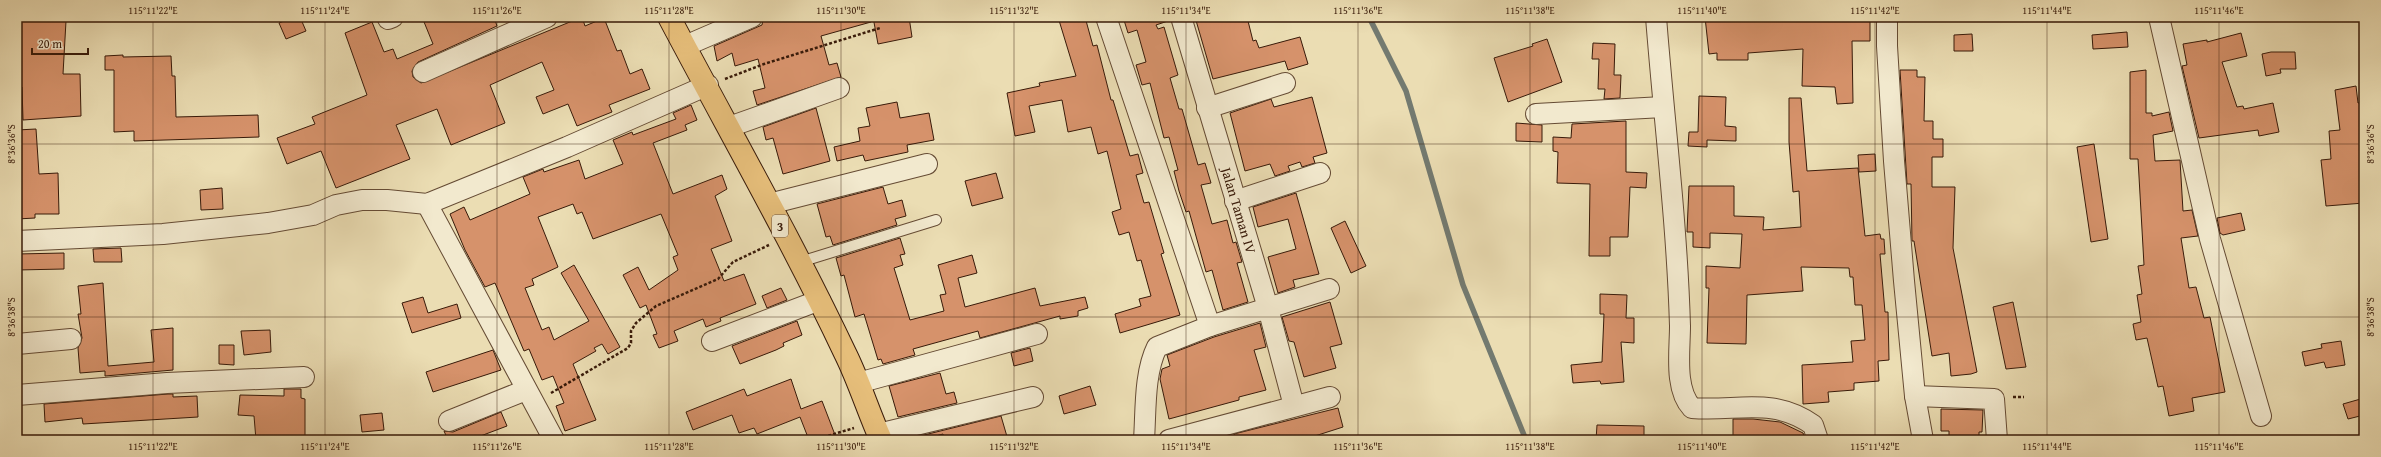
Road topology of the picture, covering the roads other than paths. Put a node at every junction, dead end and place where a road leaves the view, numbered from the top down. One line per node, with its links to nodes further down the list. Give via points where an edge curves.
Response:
1 (547, 17): 10 (street)
2 (669, 17): 9 (highway, 3)
3 (752, 17): 9 (street)
4 (1106, 17): 29 (street)
5 (1181, 17): 15 (street, Jalan Taman IV)
6 (1656, 17): 14 (street)
7 (1888, 17): 39 (street, via 1887,46 1894,161)
8 (2159, 17): 42 (street, via 2210,239)
9 (685, 46): 12 (highway, 3)
10 (423, 72)
11 (1285, 83): 15 (street)
12 (708, 85): 17 (highway, 3); 21 (street, via 567,147)
13 (839, 88): 17 (street)
14 (1663, 107): 16 (street); 48 (street, via 1674,243 1680,367 1685,401 1692,408 1752,406 1791,414 1813,425)
15 (1207, 108): 20 (street, Jalan Taman IV)
16 (1536, 114)
17 (729, 128): 22 (highway, 3)
18 (927, 164): 22 (street)
19 (1320, 173): 20 (street)
20 (1236, 201): 28 (street, Jalan Taman IV)
21 (427, 204): 24 (street, via 362,200 336,205 313,215 268,223 115,237); 37 (street)
22 (769, 204): 25 (highway, 3)
23 (936, 220): 25 (lane)
24 (17, 241)
25 (800, 262): 27 (highway, 3)
26 (1329, 289): 28 (street)
27 (820, 300): 32 (street); 35 (highway, 3)
28 (1268, 308): 29 (street); 41 (street, Jalan Taman IV)
29 (1210, 326): 46 (street, via 1157,347 1150,377)
30 (1037, 334): 35 (street)
31 (71, 339): 33 (street)
32 (712, 341)
33 (17, 344)
34 (304, 377): 36 (street, via 167,383)
35 (858, 383): 44 (highway, 3)
36 (17, 395)
37 (530, 396): 43 (street); 45 (street)
38 (1330, 396): 41 (street)
39 (1915, 396): 49 (street); 50 (street, via 1994,399)
40 (1033, 397): 44 (street)
41 (1294, 406): 47 (street)
42 (2261, 416)
43 (449, 421)
44 (877, 432)
45 (554, 440)
46 (1144, 440)
47 (1169, 440)
48 (1818, 440)
49 (1922, 440)
50 (1997, 440)

